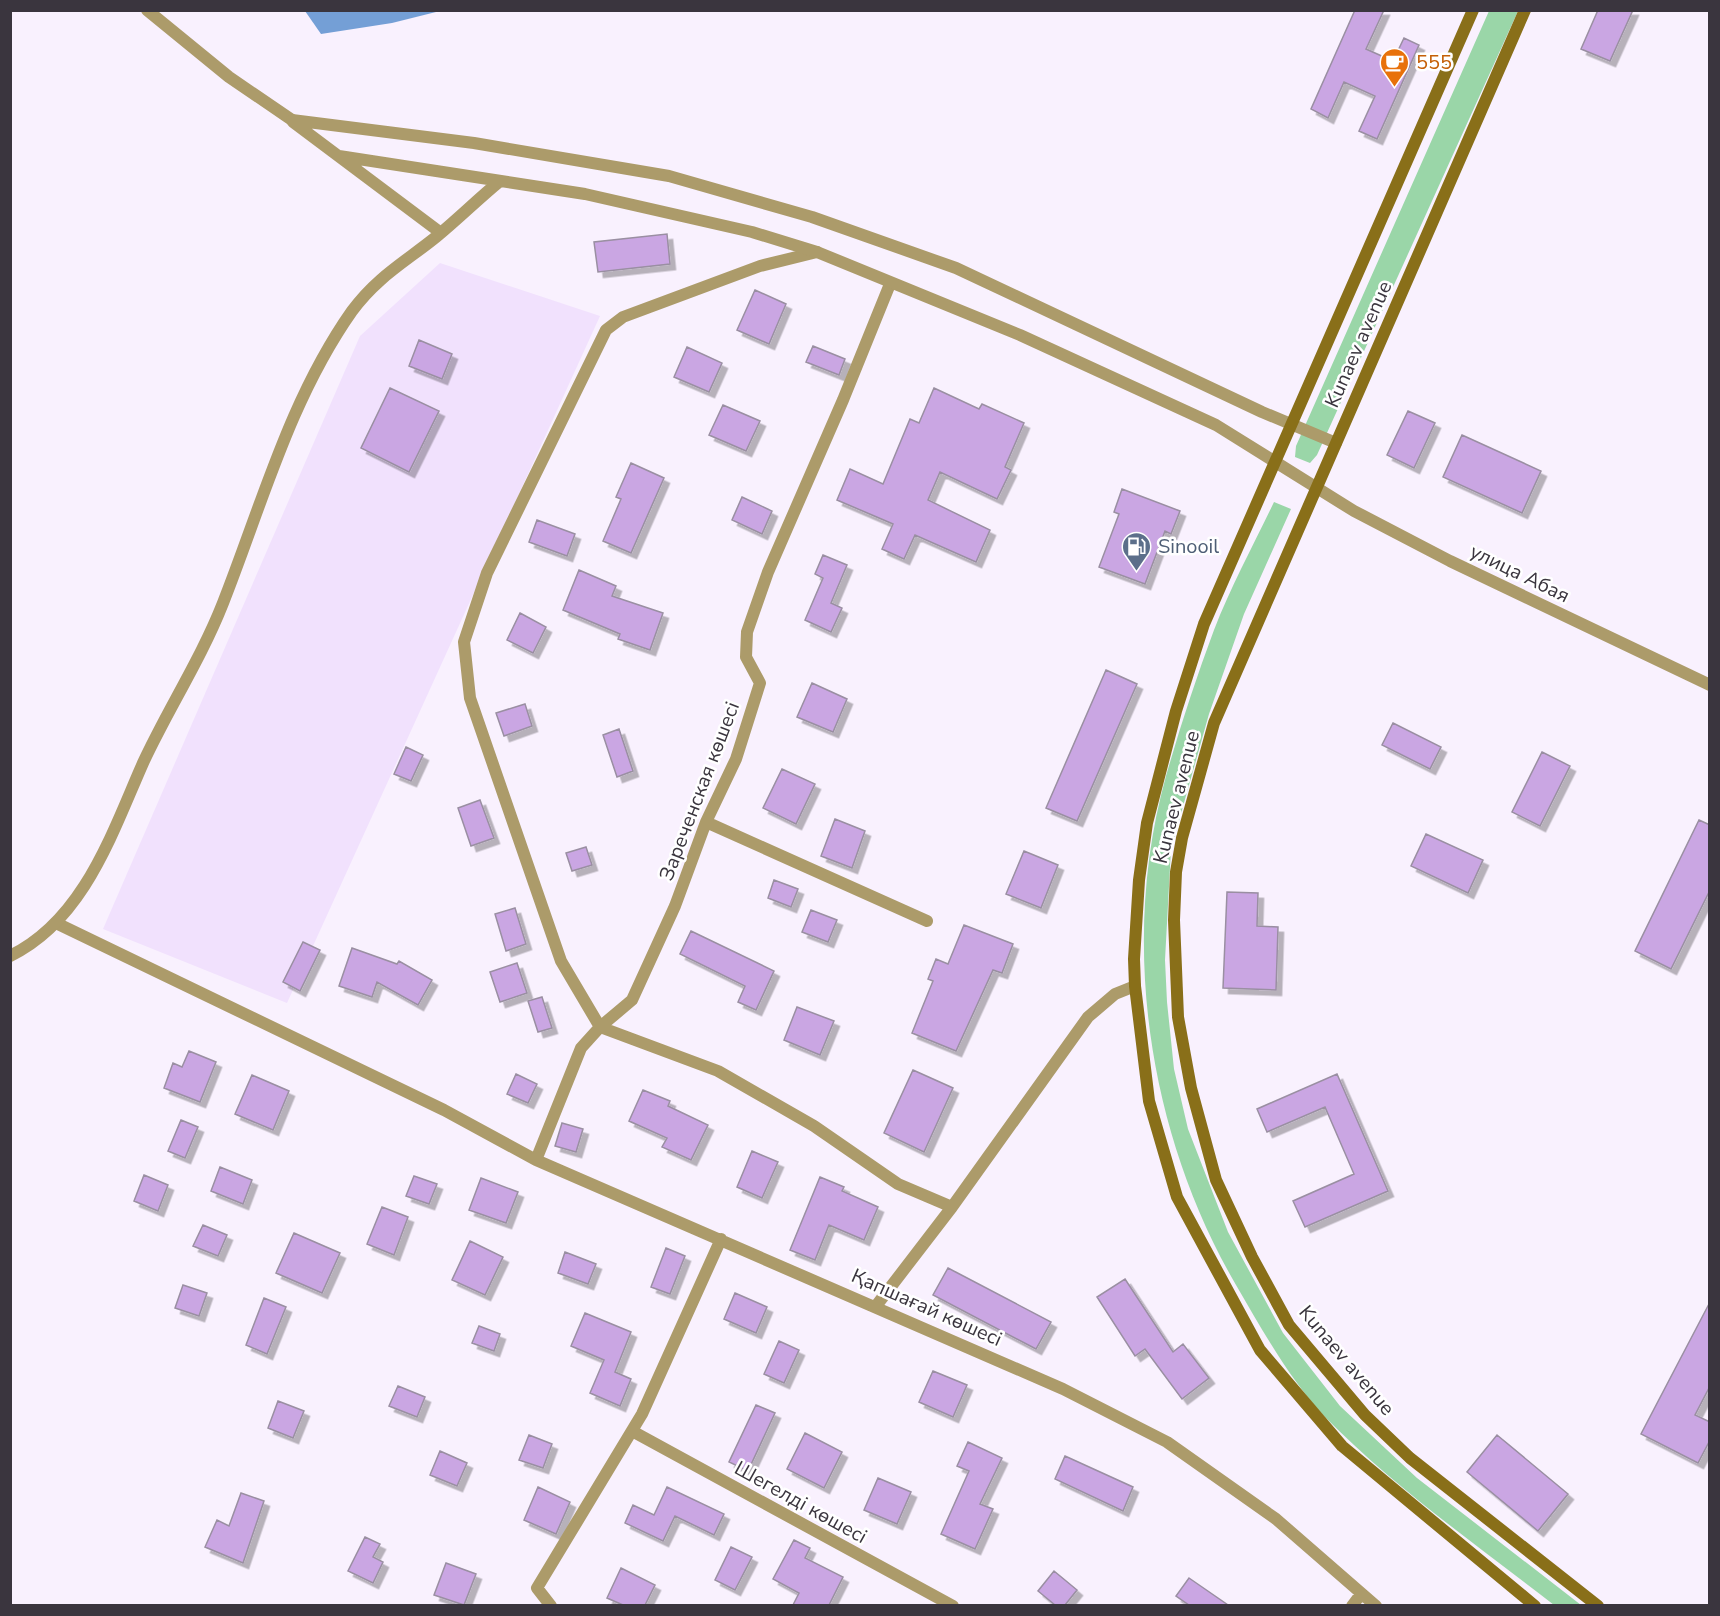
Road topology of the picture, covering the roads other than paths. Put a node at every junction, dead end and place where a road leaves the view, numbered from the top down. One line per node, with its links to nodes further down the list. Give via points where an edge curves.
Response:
1 (147, 10): 4 (street, via 229,77)
2 (1473, 10): 10 (main road, Kunaev avenue)
3 (1526, 10): 11 (main road, Kunaev avenue)
4 (291, 120): 5 (street); 10 (street, via 474,143 669,176 812,217 956,268)
5 (339, 156): 6 (street, улица Абая); 7 (street)
6 (500, 181): 7 (street); 8 (street, улица Абая, via 622,202)
7 (441, 233): 17 (street, via 386,273 353,311 308,387 222,606 144,760 110,841 82,890)
8 (817, 252): 9 (street, улица Абая); 20 (street, via 760,266 623,317 606,330 487,573 464,642 470,698 561,961)
9 (890, 284): 12 (street, улица Абая, via 1020,335 1216,426); 15 (street, Зареченская көшесі, via 768,572 747,632 746,657 760,683 736,759)
10 (1292, 425): 11 (street); 12 (main road, Kunaev avenue)
11 (1336, 444): 13 (main road, Kunaev avenue)
12 (1276, 461): 13 (street, улица Абая); 19 (main road, Kunaev avenue, via 1204,624 1159,770 1139,880)
13 (1318, 487): 14 (street, улица Абая, via 1354,511 1450,561); 32 (main road, Kunaev avenue, via 1214,723 1182,838 1174,920 1178,1017 1191,1088 1216,1180 1289,1325 1365,1415 1410,1458)
14 (1710, 685)
15 (706, 822): 16 (street); 20 (street, Зареченская көшесі, via 675,906 632,1000)
16 (927, 921)
17 (56, 923): 18 (street, via 35,943); 21 (street, Қапшағай көшесі, via 444,1110)
18 (10, 956)
19 (1135, 986): 22 (street, via 1115,994 1088,1017); 31 (main road, Kunaev avenue, via 1149,1101 1177,1197 1260,1350 1342,1446)
20 (600, 1027): 21 (street, Зареченская көшесі, via 581,1048); 22 (street, via 718,1071 814,1126 898,1184)
21 (536, 1160): 23 (street, Қапшағай көшесі)
22 (952, 1207): 24 (street)
23 (721, 1239): 24 (street, Қапшағай көшесі); 25 (street)
24 (876, 1306): 26 (street, Қапшағай көшесі, via 1064,1389 1167,1442 1276,1519)
25 (632, 1431): 27 (street, via 537,1588); 28 (street, Шегелді көшесі)
26 (1361, 1594): 29 (street); 30 (street, Қапшағай көшесі)
27 (551, 1605)
28 (953, 1605)
29 (1352, 1605)
30 (1376, 1605)
31 (1535, 1605)
32 (1598, 1605)

